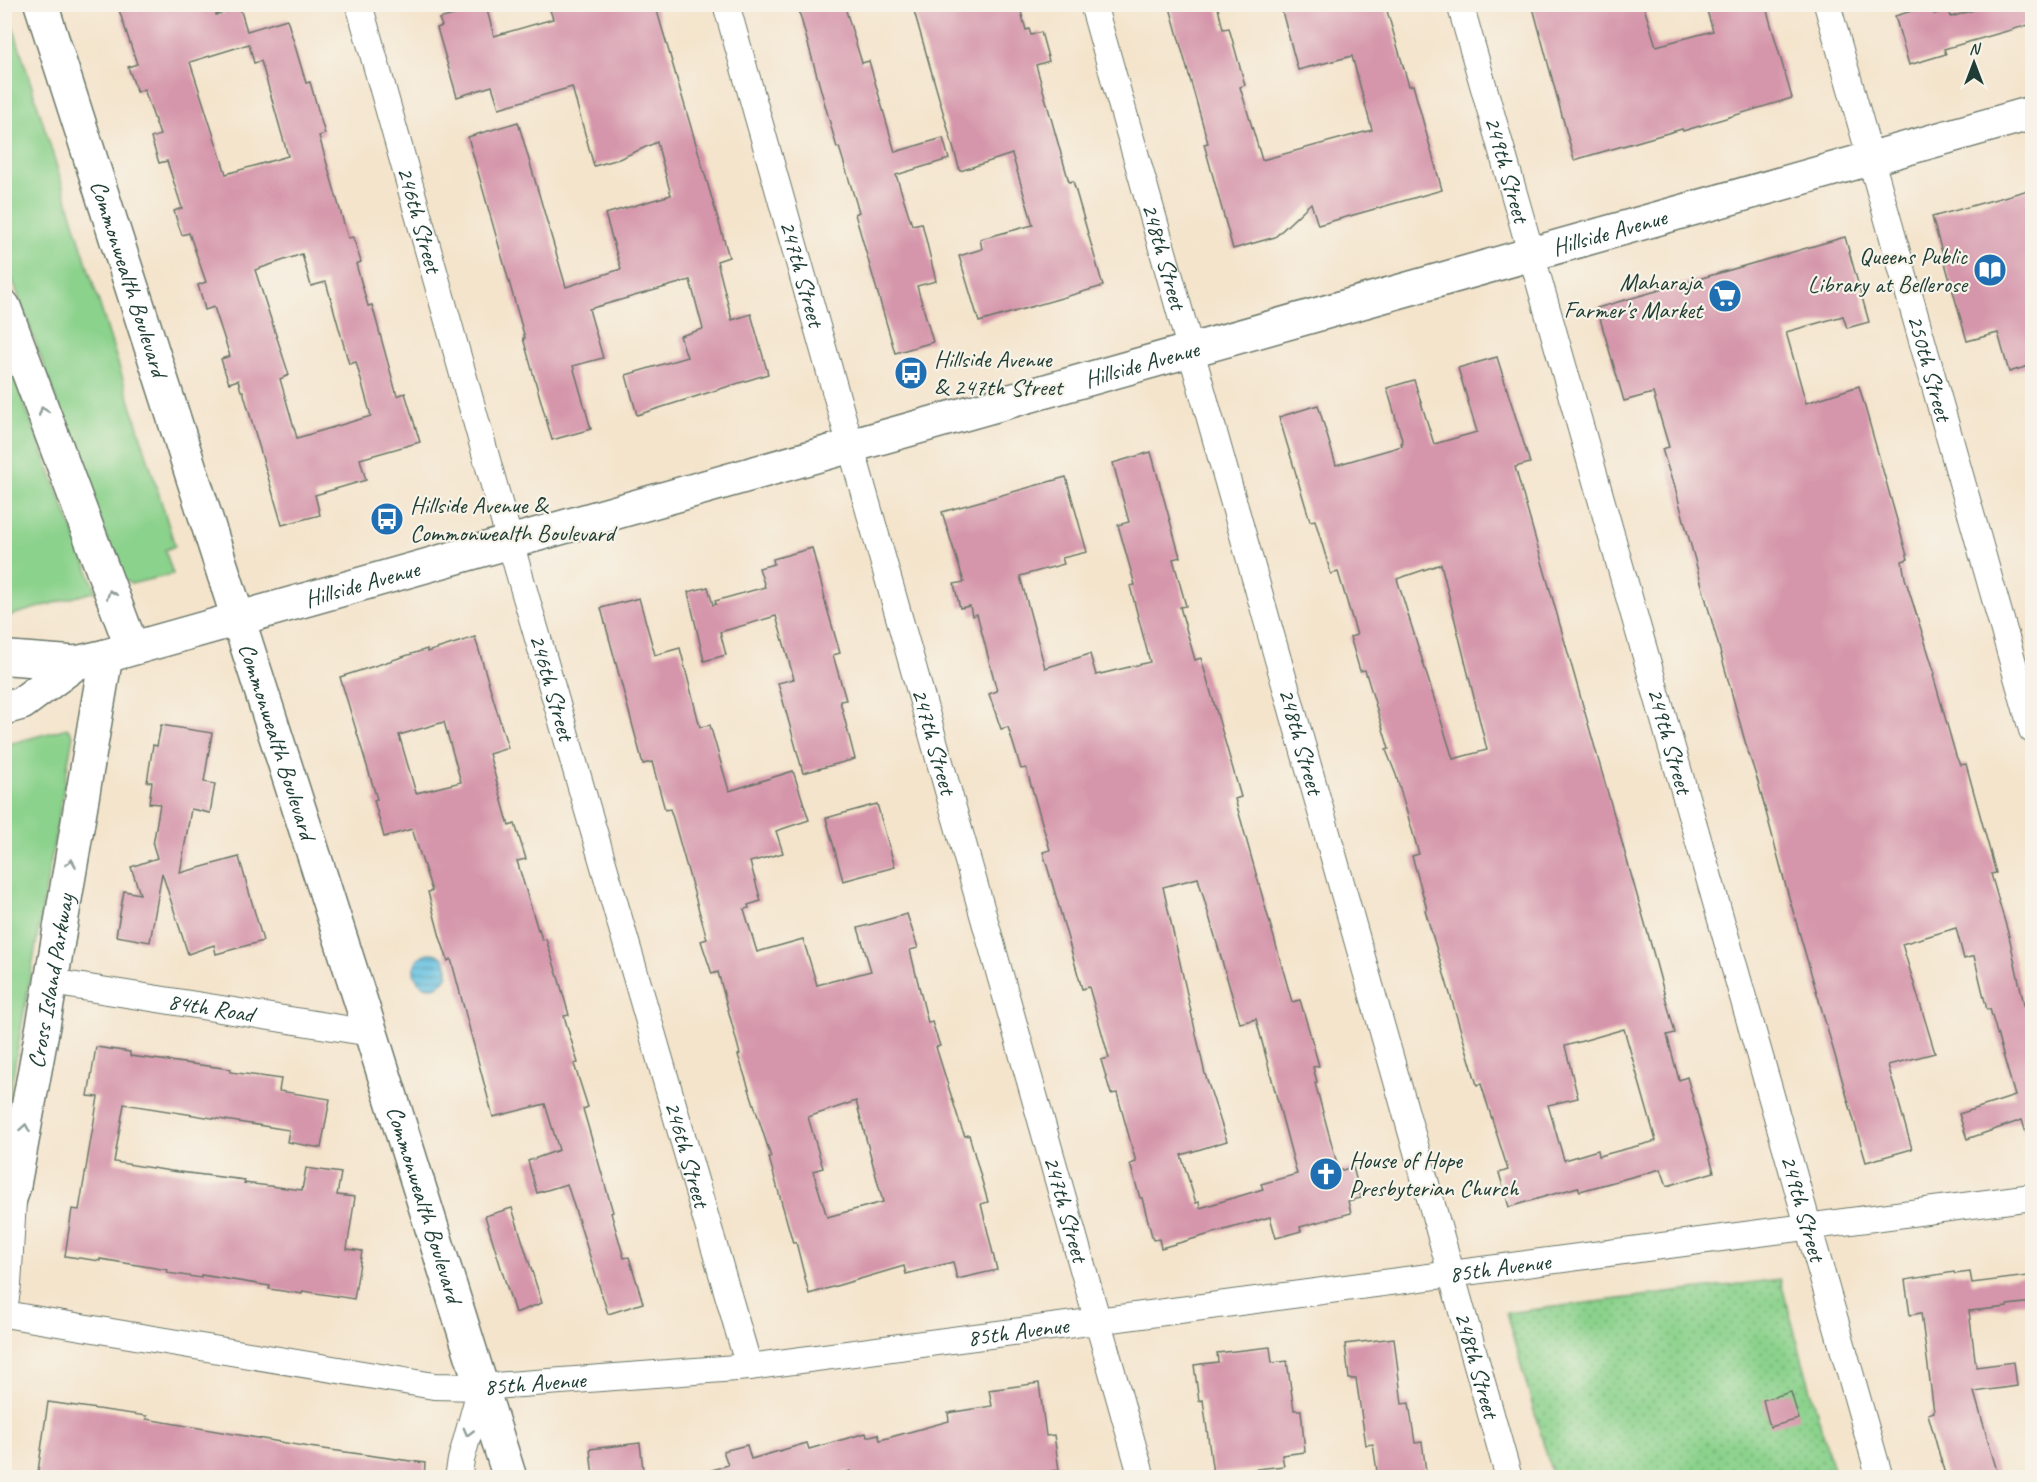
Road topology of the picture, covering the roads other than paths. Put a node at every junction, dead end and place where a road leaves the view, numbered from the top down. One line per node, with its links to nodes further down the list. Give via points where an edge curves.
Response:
1 (41, 4): 14 (main road, Commonwealth Boulevard)
2 (359, 4): 13 (street, 246th Street)
3 (726, 4): 12 (street, 247th Street)
4 (1093, 4): 11 (street, 248th Street)
5 (1460, 4): 9 (street, 249th Street)
6 (1827, 4): 8 (street, 250th Street)
7 (2032, 113): 8 (main road, Hillside Avenue)
8 (1871, 158): 9 (main road, Hillside Avenue); 18 (street, 250th Street)
9 (1531, 254): 11 (main road, Hillside Avenue); 24 (street, 249th Street)
10 (4, 307): 15 (main road, one-way to 10)
11 (1191, 350): 12 (main road, Hillside Avenue); 25 (street, 248th Street)
12 (851, 446): 13 (main road, Hillside Avenue); 28 (street, 247th Street)
13 (510, 542): 14 (main road, Hillside Avenue); 29 (street, 246th Street)
14 (238, 620): 15 (main road, Hillside Avenue); 20 (main road, Commonwealth Boulevard)
15 (105, 656): 16 (main road, Hillside Avenue); 17 (main road, Hillside Avenue); 19 (main road, Cross Island Parkway, one-way to 15)
16 (7, 658)
17 (14, 705)
18 (2032, 730)
19 (51, 982): 20 (street, 84th Road); 21 (main road, Cross Island Parkway, one-way to 19)
20 (371, 1033): 30 (main road, Commonwealth Boulevard)
21 (14, 1185): 23 (main road); 26 (street, Cross Island Parkway)
22 (2032, 1197): 24 (street, 85th Avenue)
23 (4, 1220)
24 (1809, 1228): 25 (street, 85th Avenue); 35 (street, 249th Street)
25 (1452, 1275): 28 (street, 85th Avenue); 34 (street, 248th Street)
26 (4, 1309)
27 (4, 1314): 30 (street, 85th Avenue, via 434,1386)
28 (1098, 1322): 29 (street, 85th Avenue); 33 (street, 247th Street)
29 (749, 1366): 30 (street, 85th Avenue)
30 (481, 1387): 31 (street, one-way to 31); 32 (main road, Commonwealth Boulevard)
31 (458, 1478)
32 (510, 1478)
33 (1142, 1478)
34 (1509, 1478)
35 (1880, 1478)

